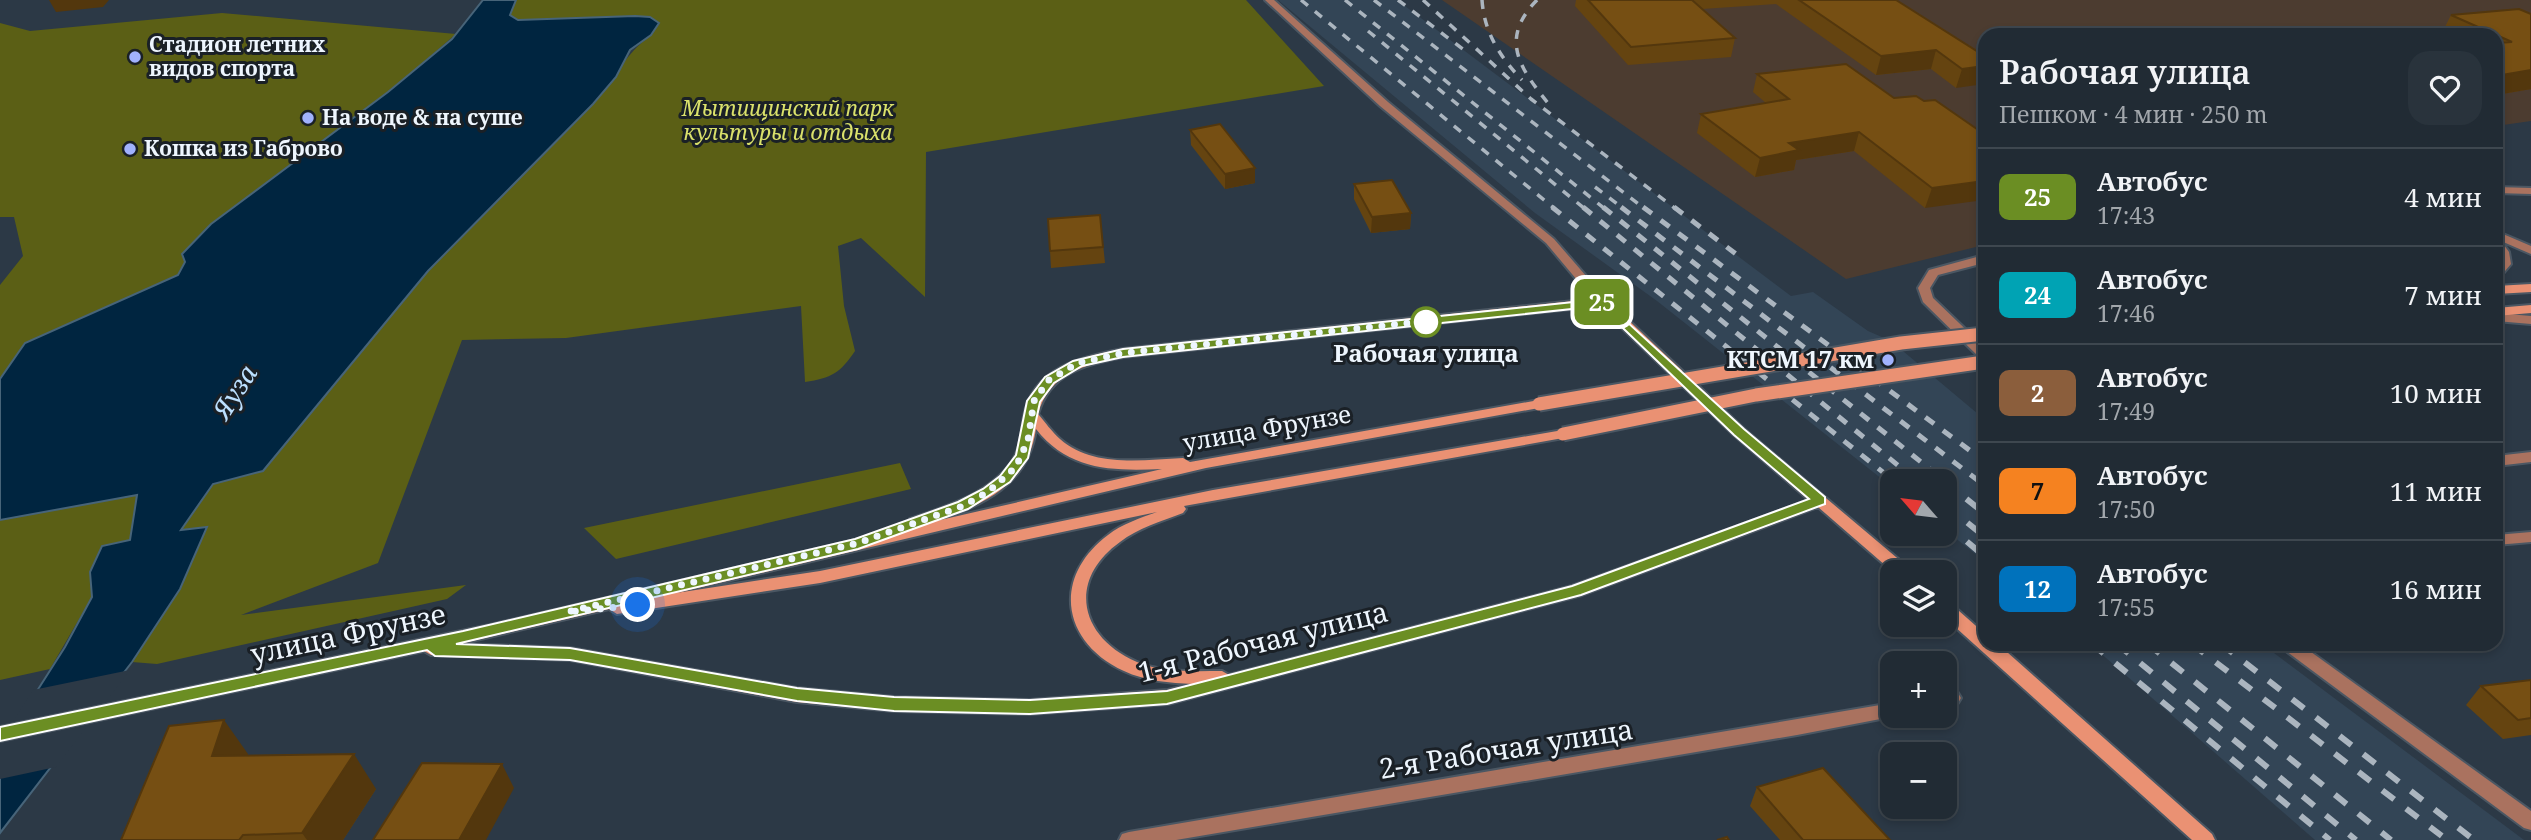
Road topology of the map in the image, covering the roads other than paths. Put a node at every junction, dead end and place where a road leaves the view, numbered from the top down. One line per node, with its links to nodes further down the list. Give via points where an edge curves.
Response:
1 (1269, 0): 9 (street, via 1384,104 1550,241 1573,262)
2 (2503, 190): 3 (street)
3 (2531, 191)
4 (2503, 237): 5 (street)
5 (2531, 250)
6 (1978, 261): 15 (street, via 1933,273 1924,288 1927,299)
7 (2531, 288): 8 (main road)
8 (2503, 290)
9 (1602, 302): 17 (main road, via 1095,358 1049,380); 22 (main road, via 1739,432)
10 (2531, 309): 11 (main road)
11 (2503, 313)
12 (2503, 315): 13 (street)
13 (2531, 320)
14 (1978, 335): 20 (main road, улица Фрунзе, bridge, via 1887,345)
15 (1978, 348)
16 (1978, 363): 21 (main road, улица Фрунзе, bridge, via 1756,395)
17 (1031, 414): 20 (main road, via 1055,442 1084,458 1123,464); 25 (main road, via 1023,455 1005,479 963,506)
18 (2531, 457): 19 (street)
19 (2503, 460)
20 (1206, 463): 25 (main road, улица Фрунзе)
21 (1213, 495): 27 (main road, улица Фрунзе, via 820,577 662,603); 33 (main road, via 1134,527 1100,549 1080,579 1076,596 1078,613 1096,644 1132,667 1155,674)
22 (1820, 501): 26 (main road); 33 (main road, 1-я Рабочая улица, via 1576,591)
23 (2531, 537): 24 (street)
24 (2503, 539)
25 (858, 543): 27 (main road, улица Фрунзе)
26 (1889, 560)
27 (567, 612): 30 (main road, улица Фрунзе)
28 (1957, 618): 29 (main road)
29 (1978, 636)
30 (408, 649): 33 (main road, 1-я Рабочая улица, via 570,654 797,695 894,704 1030,707 1109,702 1167,697); 35 (main road, улица Фрунзе)
31 (1995, 651): 38 (main road)
32 (2298, 651): 36 (street)
33 (1234, 678)
34 (1880, 712): 37 (street, 2-я Рабочая улица, via 1663,753)
35 (0, 734)
36 (2531, 822)
37 (1129, 840)
38 (2206, 840)

